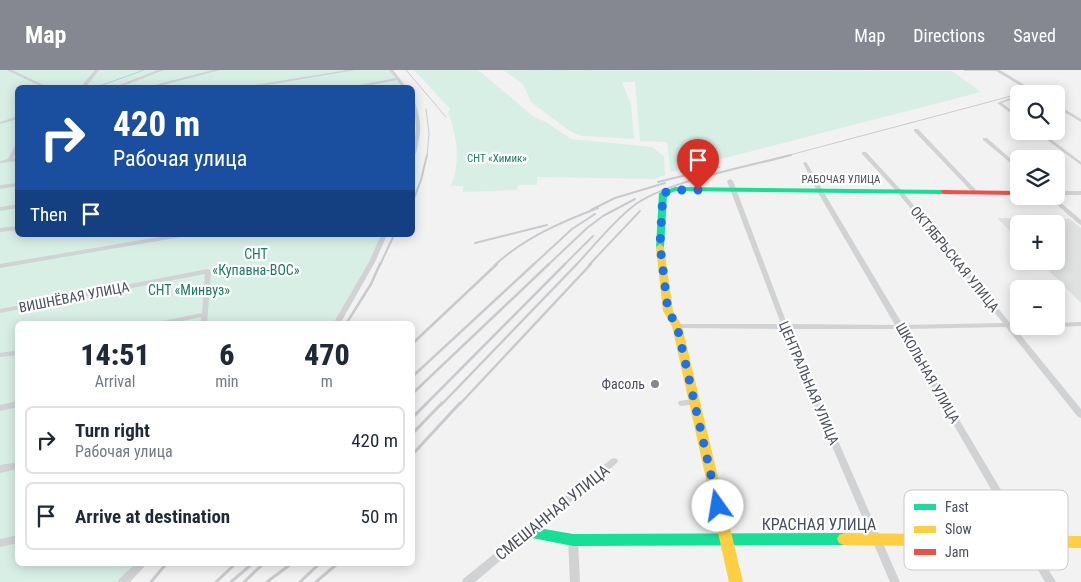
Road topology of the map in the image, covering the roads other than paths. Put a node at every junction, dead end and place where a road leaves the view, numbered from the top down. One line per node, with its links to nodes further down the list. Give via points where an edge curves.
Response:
1 (10, 70): 12 (street)
2 (98, 70): 13 (street)
3 (162, 70): 14 (street)
4 (218, 70): 15 (street)
5 (301, 70): 10 (street)
6 (354, 70): 10 (street)
7 (392, 70): 11 (street)
8 (966, 70): 9 (street)
9 (997, 70): 19 (street)
10 (305, 78): 16 (street)
11 (399, 79): 17 (street); 18 (street)
12 (42, 85)
13 (85, 85)
14 (120, 85)
15 (157, 85)
16 (259, 85)
17 (364, 85)
18 (403, 85)
19 (1023, 85)
20 (1010, 99): 22 (street, via 999,103)
21 (415, 107): 30 (street, via 420,127)
22 (1010, 111)
23 (1065, 111): 25 (street)
24 (15, 118): 26 (street)
25 (1081, 119)
26 (0, 123)
27 (916, 130): 44 (street)
28 (985, 139): 36 (street)
29 (1048, 140): 38 (street)
30 (415, 146)
31 (15, 150): 34 (street)
32 (864, 153): 43 (street, ОКТЯБРЬСКАЯ УЛИЦА)
33 (15, 159): 34 (street)
34 (10, 160): 35 (street)
35 (0, 162)
36 (1010, 162)
37 (805, 163): 42 (street, ШКОЛЬНАЯ УЛИЦА)
38 (1081, 164)
39 (15, 184): 41 (street)
40 (732, 186): 42 (street, РАБОЧАЯ УЛИЦА); 65 (street, РАБОЧАЯ УЛИЦА, via 663,193 660,245 668,311); 66 (street, ЦЕНТРАЛЬНАЯ УЛИЦА)
41 (0, 187)
42 (820, 191): 43 (street, РАБОЧАЯ УЛИЦА); 67 (street, ШКОЛЬНАЯ УЛИЦА)
43 (900, 192): 44 (street, РАБОЧАЯ УЛИЦА); 63 (street, ОКТЯБРЬСКАЯ УЛИЦА)
44 (976, 193): 45 (street, РАБОЧАЯ УЛИЦА)
45 (1010, 193)
46 (1065, 193): 47 (street)
47 (1081, 193)
48 (1060, 205): 51 (street)
49 (15, 206): 50 (street)
50 (0, 209)
51 (1081, 223)
52 (15, 228): 53 (street)
53 (0, 230)
54 (169, 237): 56 (street)
55 (383, 237): 61 (street)
56 (0, 266)
57 (0, 311): 58 (street, ВИШНЁВАЯ УЛИЦА, via 208,272)
58 (204, 314): 59 (street); 60 (street)
59 (171, 321)
60 (204, 321)
61 (338, 321)
62 (1081, 324): 64 (street)
63 (1009, 325): 67 (street); 74 (street, ОКТЯБРЬСКАЯ УЛИЦА)
64 (1065, 325)
65 (677, 326): 66 (street); 70 (street)
66 (785, 327): 67 (street); 80 (street, ЦЕНТРАЛЬНАЯ УЛИЦА)
67 (902, 327): 78 (street, ШКОЛЬНАЯ УЛИЦА)
68 (15, 352): 69 (street)
69 (0, 355)
70 (693, 402): 71 (street); 84 (street)
71 (682, 403)
72 (15, 405): 73 (street)
73 (0, 408)
74 (1081, 415)
75 (614, 461): 79 (street, СМЕШАННАЯ УЛИЦА)
76 (15, 466): 77 (street)
77 (0, 469)
78 (996, 490)
79 (527, 532): 83 (street, КРАСНАЯ УЛИЦА); 91 (street, СМЕШАННАЯ УЛИЦА)
80 (876, 538): 81 (street, КРАСНАЯ УЛИЦА); 84 (street, КРАСНАЯ УЛИЦА); 94 (street, ЦЕНТРАЛЬНАЯ УЛИЦА)
81 (904, 539)
82 (15, 540): 87 (street)
83 (573, 540): 84 (street, КРАСНАЯ УЛИЦА); 92 (street)
84 (726, 540): 93 (street)
85 (1068, 542): 86 (street, КРАСНАЯ УЛИЦА)
86 (1081, 542)
87 (0, 543)
88 (140, 566): 90 (street)
89 (1044, 570): 95 (street, ШКОЛЬНАЯ УЛИЦА)
90 (124, 582)
91 (467, 582)
92 (574, 582)
93 (736, 582)
94 (895, 582)
95 (1052, 582)

